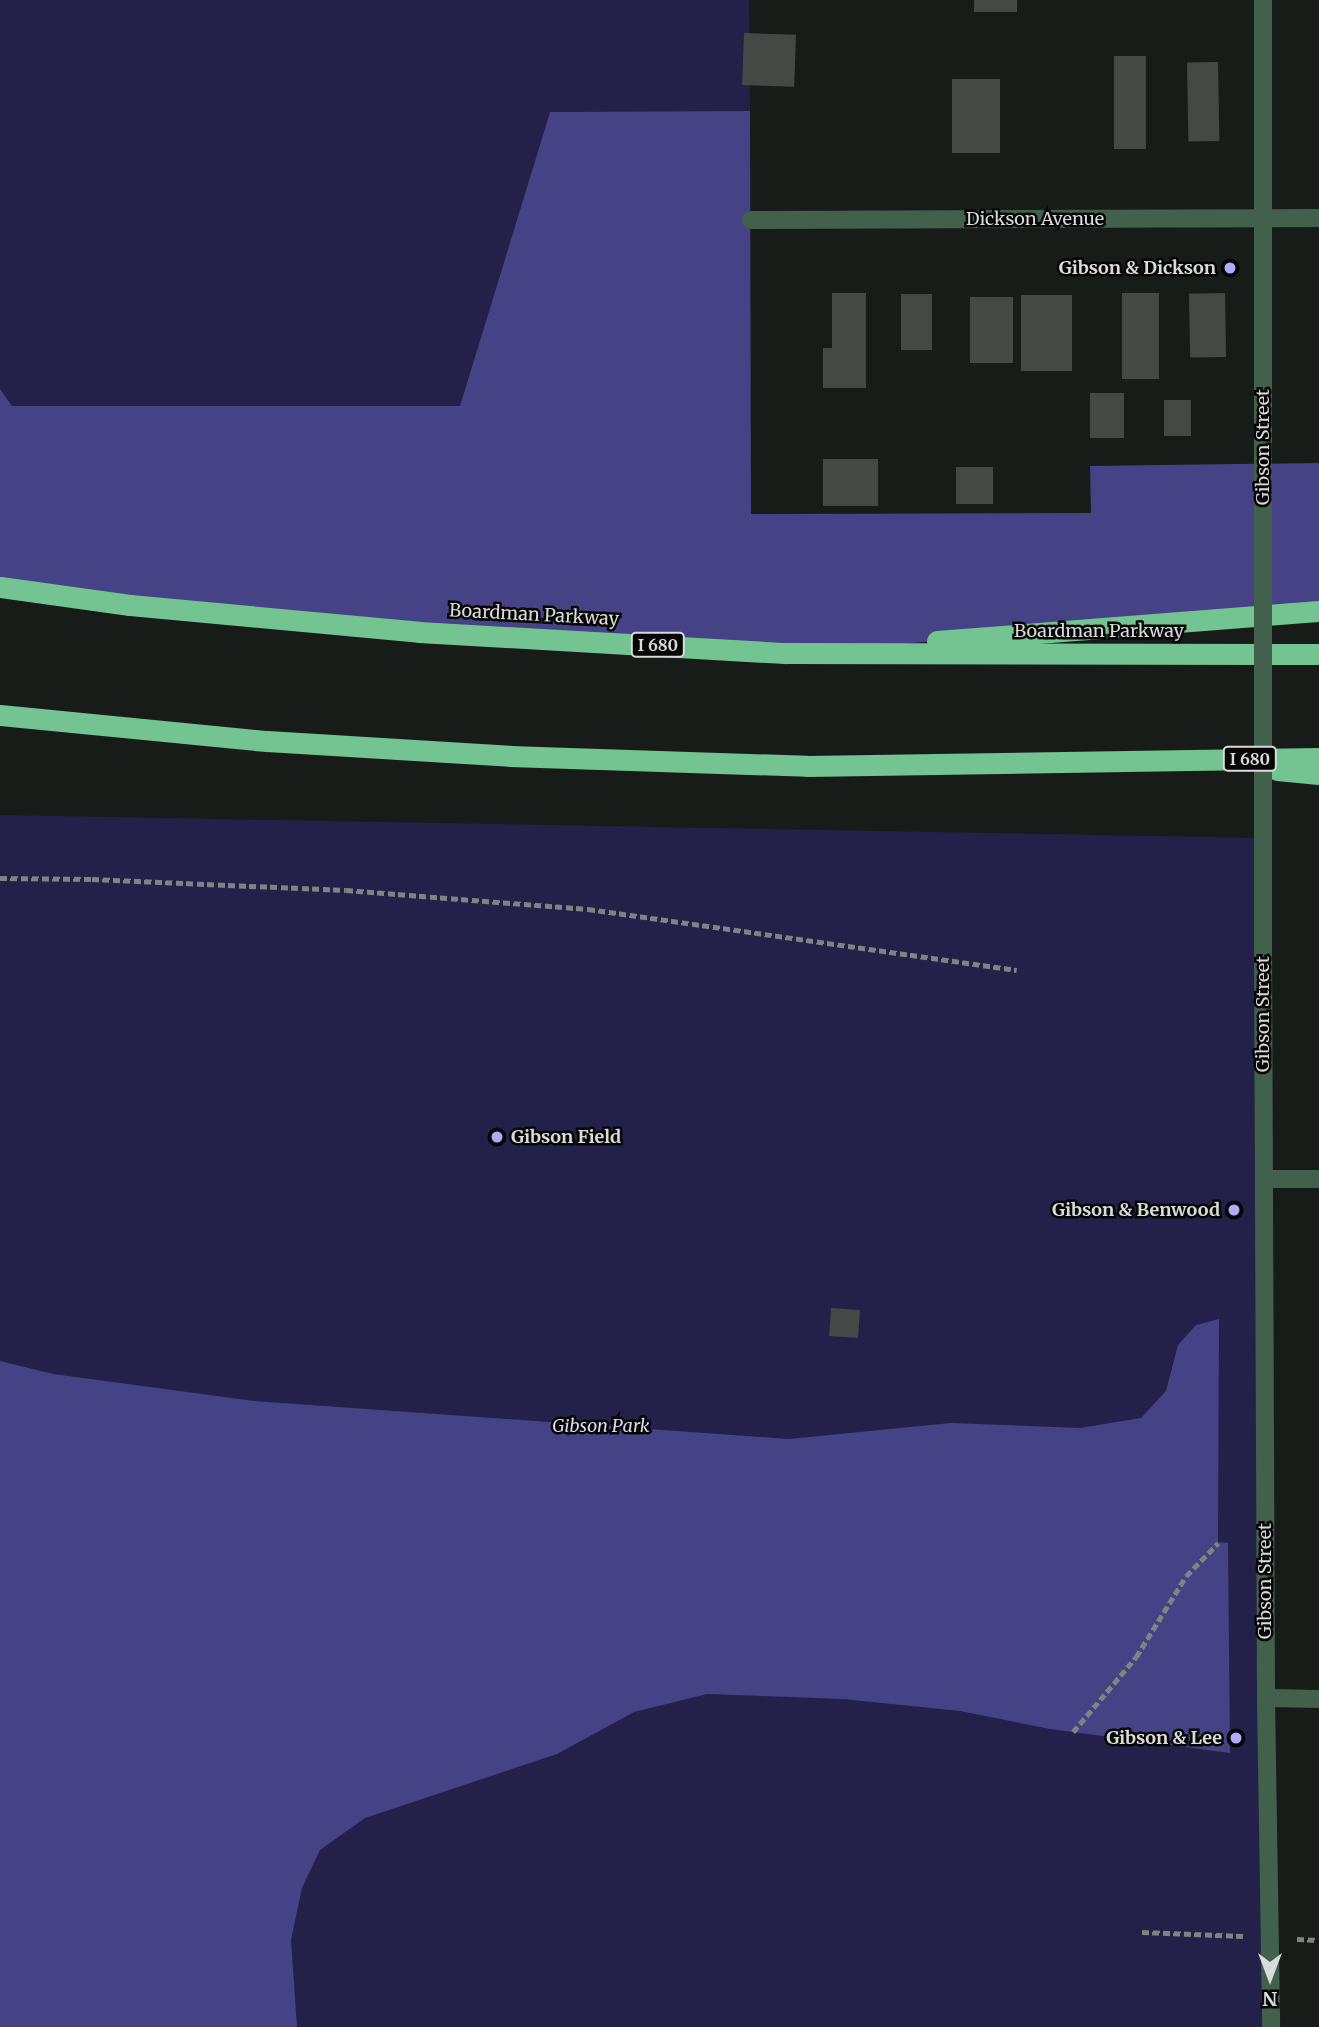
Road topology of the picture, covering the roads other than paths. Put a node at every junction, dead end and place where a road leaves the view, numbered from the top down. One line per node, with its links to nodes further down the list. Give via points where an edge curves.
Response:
1 (1263, 0): 3 (street, Gibson Street)
2 (1319, 218): 3 (street, Dickson Avenue)
3 (1263, 219): 4 (street, Dickson Avenue); 13 (street, Gibson Street, bridge)
4 (751, 220)
5 (0, 587): 7 (highway, Boardman Parkway / I 680, via 130,605 419,632)
6 (1319, 611): 7 (highway)
7 (785, 653): 8 (highway, Boardman Parkway / I 680)
8 (1319, 654)
9 (0, 715): 11 (highway, I 680, via 267,741 510,756 807,766)
10 (1319, 758): 11 (highway, I 680)
11 (1181, 760): 12 (highway)
12 (1319, 774)
13 (1264, 1179): 14 (street); 15 (street, Gibson Street)
14 (1319, 1179)
15 (1266, 1698): 16 (street); 17 (street, Gibson Street)
16 (1319, 1699)
17 (1271, 2027)

